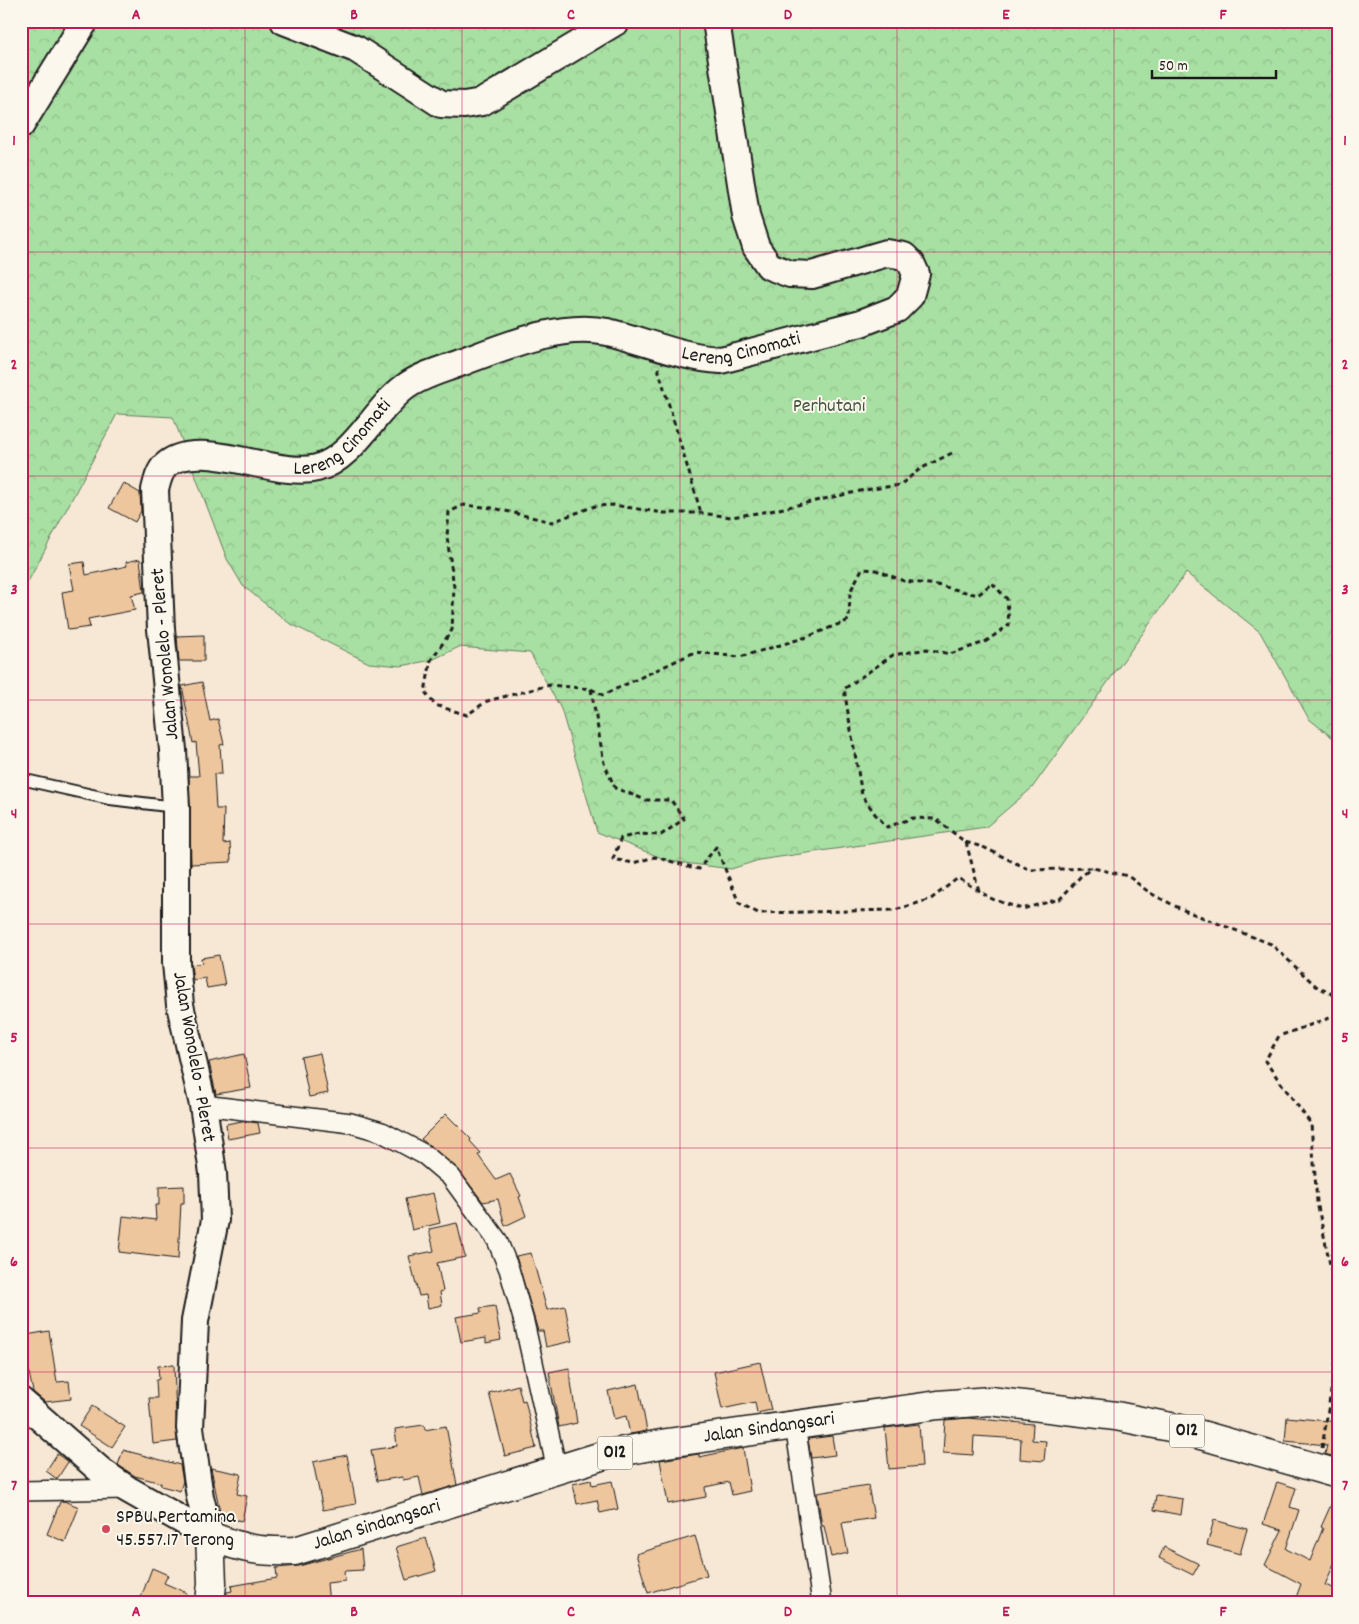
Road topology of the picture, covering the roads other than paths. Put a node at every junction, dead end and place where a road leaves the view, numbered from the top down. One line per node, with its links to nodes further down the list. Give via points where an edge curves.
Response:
1 (85, 21): 5 (main road)
2 (284, 21): 3 (main road, via 356,49 441,104 464,105 482,102)
3 (618, 21)
4 (716, 21): 6 (main road, Lereng Cinomati, via 746,216 756,247 769,266 790,274 812,275 887,253 904,256 916,274 910,296 897,308 860,323 721,360 697,359 606,332 576,330 519,341 404,387 343,453 315,469 195,455)
5 (21, 125)
6 (173, 460): 8 (main road, Jalan Wonolelo - Pleret, via 164,468 156,490 161,629)
7 (21, 779): 8 (lane, via 110,799)
8 (176, 807): 9 (main road, Jalan Wonolelo - Pleret, via 176,963 180,1006)
9 (203, 1105): 12 (street, via 351,1123 382,1132 426,1155 451,1177 497,1240 509,1269); 16 (main road, Jalan Wonolelo - Pleret, via 213,1173 215,1220 195,1321 190,1428 200,1497)
10 (21, 1401): 14 (main road, via 101,1471)
11 (795, 1425): 12 (main road, Jalan Sindangsari / 012, via 608,1454); 13 (main road, Jalan Sindangsari / 012, via 990,1401 1116,1416 1171,1427); 19 (street)
12 (558, 1470): 17 (main road, Jalan Sindangsari / 012)
13 (1329, 1471)
14 (127, 1489): 15 (street); 16 (main road)
15 (21, 1492)
16 (210, 1536): 17 (main road, Jalan Sindangsari / 012, via 240,1548 263,1552); 18 (main road)
17 (295, 1551): 18 (main road, via 240,1565)
18 (211, 1593)
19 (822, 1603)

